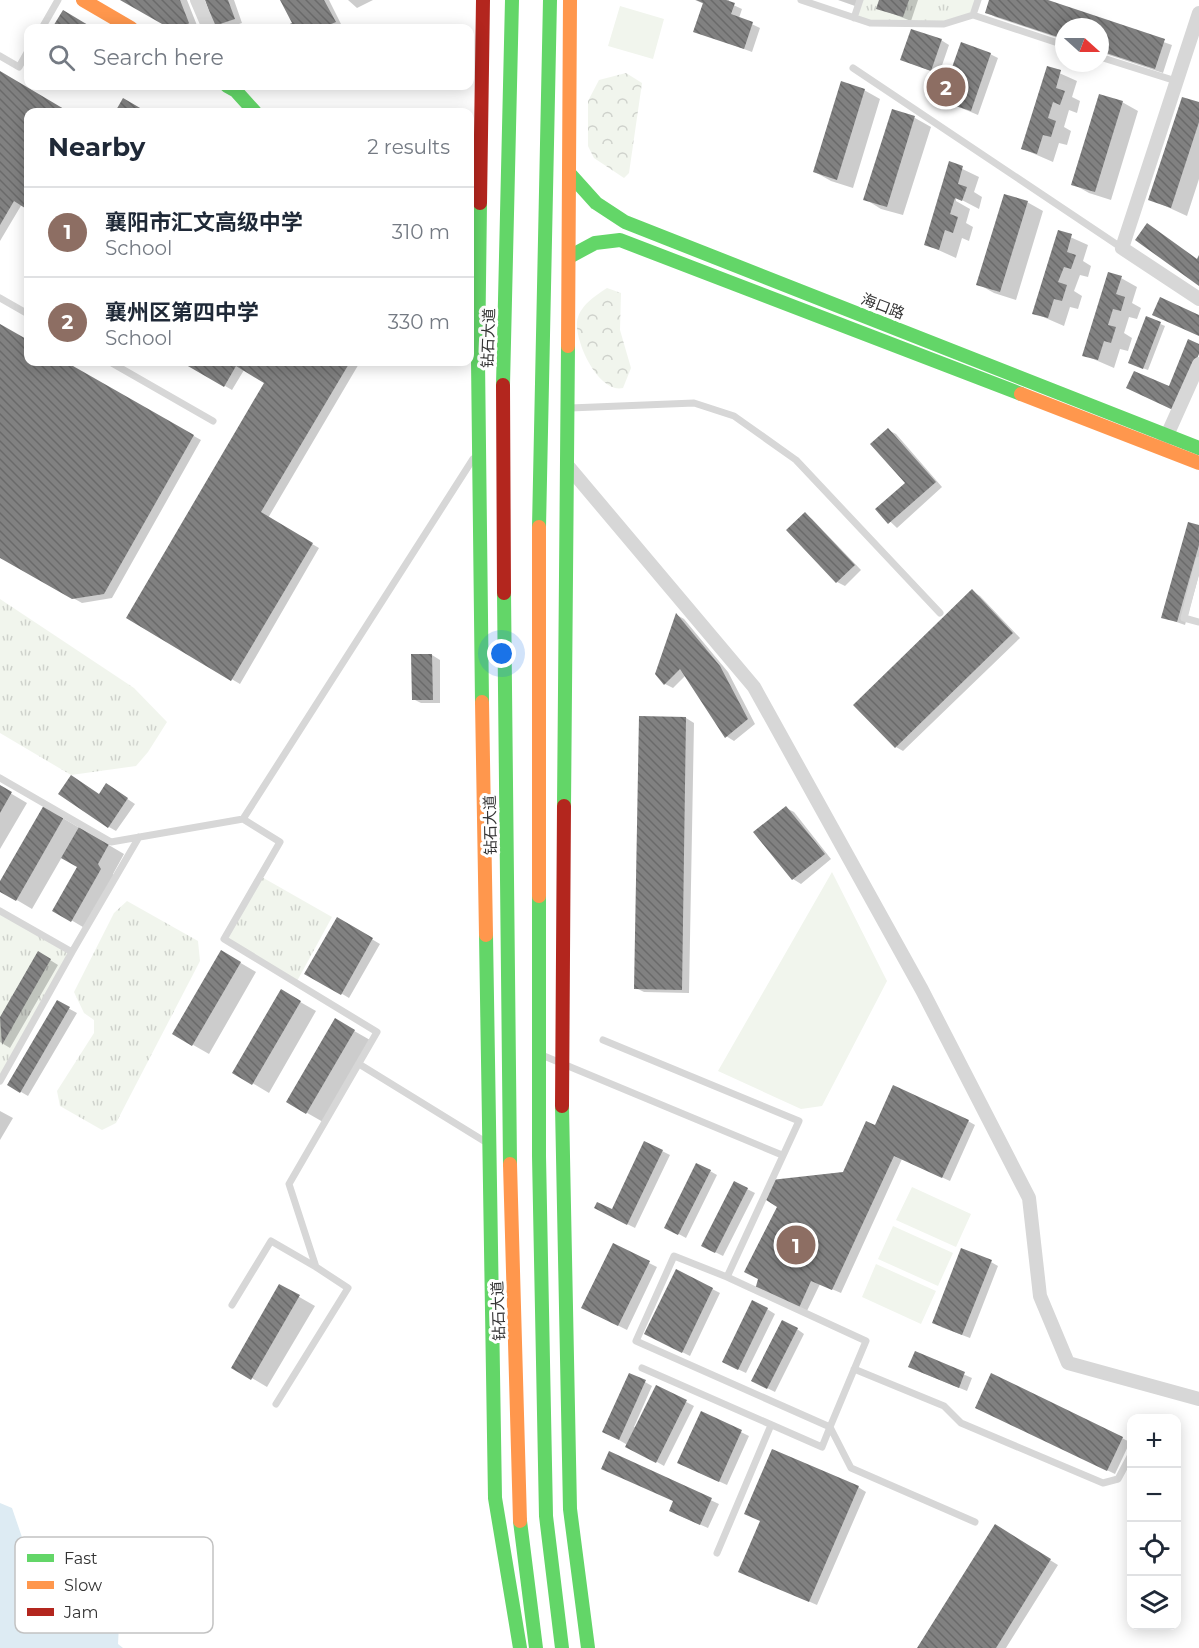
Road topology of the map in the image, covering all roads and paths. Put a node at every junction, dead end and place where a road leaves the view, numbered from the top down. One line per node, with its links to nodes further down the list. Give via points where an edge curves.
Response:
1 (58, 0): 14 (lane)
2 (83, 0): 15 (main road)
3 (197, 0): 16 (street)
4 (483, 0): 31 (main road)
5 (512, 0): 32 (main road, 钻石大道)
6 (550, 0): 38 (main road)
7 (570, 0): 25 (main road)
8 (801, 0): 13 (lane)
9 (860, 0): 13 (lane)
10 (978, 0): 12 (lane)
11 (1199, 13): 22 (street)
12 (973, 15): 13 (lane, via 944,24 870,23); 17 (lane)
13 (854, 18)
14 (44, 24)
15 (124, 24)
16 (207, 24)
17 (1055, 42)
18 (0, 56): 19 (lane, via 19,66)
19 (24, 58)
20 (1109, 60): 22 (lane)
21 (853, 68): 26 (lane)
22 (1176, 81): 26 (street)
23 (235, 90): 24 (main road)
24 (251, 108)
25 (569, 173): 27 (main road); 37 (main road, 海口路, via 596,203 624,222)
26 (1122, 248): 29 (street)
27 (569, 257): 35 (main road); 40 (main road, via 596,243 620,240)
28 (0, 297): 30 (lane)
29 (1199, 299)
30 (24, 312)
31 (474, 355): 32 (main road); 41 (main road)
32 (504, 360): 72 (main road, 钻石大道, via 510,1160 519,1510)
33 (1199, 364): 37 (street)
34 (117, 366): 36 (lane)
35 (567, 408): 43 (main road); 45 (lane, via 693,403 734,417 796,460)
36 (213, 421)
37 (1167, 435): 39 (main road, 海口路); 40 (street)
38 (539, 438): 43 (main road); 53 (main road)
39 (1199, 448)
40 (1161, 449): 42 (main road)
41 (480, 450): 48 (lane); 57 (main road)
42 (1199, 463)
43 (567, 465): 55 (main road); 64 (street, via 754,687 922,990 1029,1198 1040,1296 1068,1363)
44 (1199, 560): 46 (lane, via 1184,618)
45 (940, 613)
46 (1199, 622)
47 (0, 778): 49 (lane, via 111,842)
48 (243, 819): 49 (lane); 54 (lane, via 280,842 224,939 377,1032)
49 (140, 837): 51 (lane)
50 (0, 911): 51 (lane)
51 (72, 952): 56 (lane)
52 (603, 1040): 58 (lane, via 799,1121)
53 (539, 1054): 55 (lane); 73 (main road, via 546,1516)
54 (359, 1064): 57 (lane); 59 (lane, via 289,1184)
55 (563, 1065): 58 (lane); 74 (main road, via 570,1509)
56 (0, 1081)
57 (488, 1143): 71 (main road, via 495,1498)
58 (782, 1155): 60 (lane)
59 (316, 1268): 61 (lane, via 270,1241); 65 (lane, via 348,1288)
60 (727, 1277): 63 (lane, via 866,1341); 67 (lane, via 674,1256 636,1341)
61 (232, 1305)
62 (642, 1368): 66 (lane)
63 (854, 1369): 67 (lane); 68 (lane, via 944,1406 961,1423 1103,1483 1118,1479)
64 (1199, 1399)
65 (276, 1404)
66 (771, 1425): 67 (lane, via 822,1448); 70 (lane)
67 (830, 1427): 69 (lane, via 851,1468)
68 (1127, 1461)
69 (975, 1522)
70 (717, 1553)
71 (520, 1648)
72 (536, 1648)
73 (562, 1648)
74 (588, 1648)

